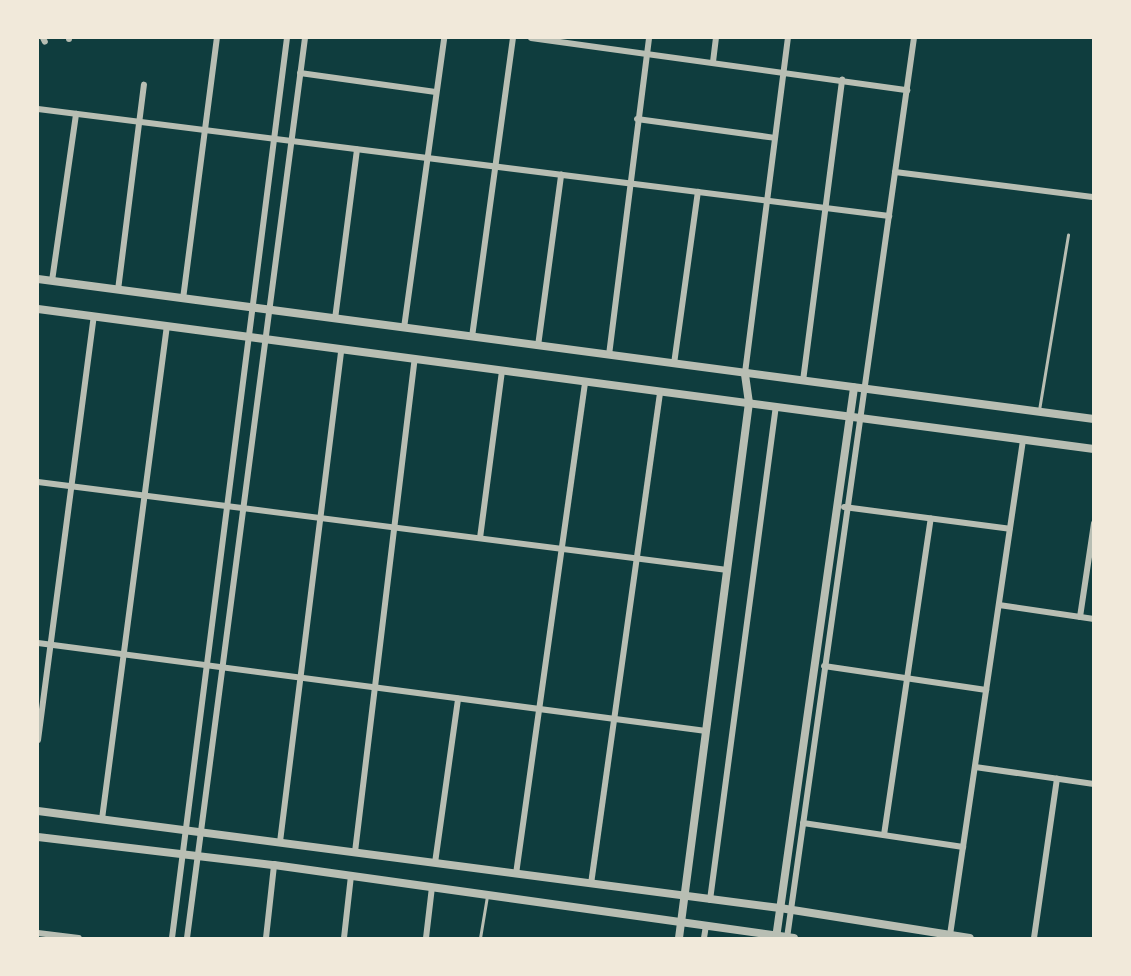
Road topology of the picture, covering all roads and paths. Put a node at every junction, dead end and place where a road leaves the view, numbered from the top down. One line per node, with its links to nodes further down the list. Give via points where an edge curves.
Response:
1 (217, 38): 24 (street)
2 (287, 38): 26 (street)
3 (305, 38): 15 (street)
4 (444, 38): 19 (street)
5 (513, 38): 30 (street)
6 (531, 38): 11 (street)
7 (649, 38): 12 (street)
8 (717, 38): 13 (street)
9 (788, 38): 14 (street)
10 (914, 38): 18 (street)
11 (579, 41): 12 (street)
12 (646, 53): 13 (street); 22 (street)
13 (713, 62): 14 (street)
14 (783, 72): 16 (street); 25 (street)
15 (300, 73): 19 (street); 27 (street)
16 (842, 80): 18 (street); 37 (street)
17 (144, 85): 23 (street)
18 (907, 90): 31 (street)
19 (436, 92): 29 (street)
20 (38, 109): 21 (street)
21 (76, 114): 23 (street); 41 (street)
22 (637, 119): 25 (street); 33 (street)
23 (140, 122): 24 (street); 42 (street)
24 (205, 130): 26 (street); 43 (street)
25 (775, 138): 36 (street)
26 (273, 139): 27 (street); 44 (street)
27 (291, 141): 28 (street); 46 (street)
28 (357, 149): 29 (street); 48 (street)
29 (427, 158): 30 (street); 50 (street)
30 (495, 166): 32 (street); 52 (street)
31 (895, 172): 35 (street); 38 (street)
32 (561, 175): 33 (street); 54 (street)
33 (629, 183): 34 (street); 56 (street)
34 (698, 192): 36 (street); 58 (street)
35 (1094, 198)
36 (768, 200): 37 (street); 60 (street)
37 (826, 208): 38 (street); 61 (street)
38 (889, 216): 64 (street)
39 (1068, 234): 68 (lane)
40 (38, 279): 41 (street)
41 (52, 281): 42 (street)
42 (118, 290): 43 (street)
43 (183, 298): 44 (street)
44 (251, 308): 46 (street); 51 (street)
45 (38, 309): 47 (street)
46 (270, 310): 48 (street); 53 (street)
47 (94, 317): 49 (street); 75 (street)
48 (335, 319): 50 (street)
49 (167, 327): 51 (street); 76 (street)
50 (404, 328): 52 (street)
51 (248, 337): 53 (street); 77 (street)
52 (472, 337): 54 (street)
53 (264, 339): 55 (street); 79 (street)
54 (538, 346): 56 (street)
55 (341, 350): 57 (street); 80 (street)
56 (609, 355): 58 (street)
57 (415, 359): 59 (street); 83 (street)
58 (674, 364): 60 (street)
59 (502, 371): 62 (street); 85 (street)
60 (745, 373): 61 (street); 66 (street)
61 (803, 381): 63 (street)
62 (585, 382): 65 (street); 86 (street)
63 (854, 388): 64 (street); 69 (street)
64 (864, 389): 68 (street); 70 (street)
65 (660, 392): 66 (street); 87 (street)
66 (749, 404): 67 (street); 88 (street)
67 (776, 407): 69 (street); 130 (street)
68 (1039, 411): 71 (street)
69 (850, 417): 70 (street); 78 (street)
70 (859, 418): 72 (street); 78 (street)
71 (1094, 419)
72 (1023, 440): 73 (street); 84 (street)
73 (1094, 449)
74 (38, 482): 75 (street)
75 (71, 486): 76 (street); 93 (street)
76 (145, 496): 77 (street); 94 (street)
77 (227, 506): 79 (street); 95 (street)
78 (841, 506): 81 (street); 96 (street); 131 (street)
79 (243, 508): 80 (street); 97 (street)
80 (320, 518): 83 (street); 98 (street)
81 (931, 518): 84 (street); 99 (street)
82 (1094, 523): 90 (street)
83 (394, 528): 85 (street); 100 (street)
84 (1010, 529): 89 (street)
85 (480, 538): 86 (street)
86 (562, 549): 87 (street); 103 (street)
87 (637, 558): 88 (street); 104 (street)
88 (727, 570): 105 (street)
89 (999, 605): 90 (street); 101 (street)
90 (1080, 617): 91 (street)
91 (1094, 619)
92 (38, 643): 93 (street)
93 (50, 645): 94 (street); 106 (street)
94 (124, 655): 95 (street); 111 (street)
95 (206, 666): 97 (street); 113 (street)
96 (824, 666): 99 (street); 112 (street)
97 (221, 668): 98 (street); 114 (street)
98 (300, 678): 100 (street); 117 (street)
99 (907, 678): 101 (street); 115 (street)
100 (375, 688): 102 (street); 119 (street)
101 (986, 690): 107 (street)
102 (458, 699): 103 (street); 122 (street)
103 (539, 709): 104 (street); 124 (street)
104 (615, 719): 105 (street); 126 (street)
105 (706, 731): 129 (street)
106 (38, 740)
107 (975, 767): 108 (street); 118 (street)
108 (1057, 779): 109 (street); 149 (street)
109 (1094, 784)
110 (38, 811): 111 (street)
111 (102, 819): 113 (street)
112 (803, 824): 115 (street); 132 (street)
113 (185, 832): 114 (street); 120 (street)
114 (201, 833): 117 (street); 121 (street)
115 (884, 835): 118 (street)
116 (38, 837): 120 (street)
117 (280, 842): 119 (street)
118 (963, 847): 136 (street)
119 (355, 852): 122 (street)
120 (183, 856): 121 (street); 140 (street)
121 (196, 858): 123 (street); 141 (street)
122 (435, 863): 124 (street)
123 (274, 865): 125 (street); 142 (street)
124 (516, 874): 126 (street)
125 (351, 876): 127 (street); 143 (street)
126 (591, 884): 129 (street)
127 (432, 887): 128 (street); 144 (street)
128 (487, 894): 133 (street); 145 (lane)
129 (685, 897): 130 (street); 133 (street)
130 (710, 900): 131 (street)
131 (780, 908): 132 (street); 137 (street)
132 (791, 910): 136 (street); 138 (street)
133 (681, 921): 134 (street); 146 (street)
134 (706, 925): 137 (street); 147 (street)
135 (38, 933): 139 (street)
136 (950, 935): 148 (street)
137 (776, 937): 138 (street)
138 (790, 938)
139 (79, 939)
140 (172, 939)
141 (187, 939)
142 (266, 939)
143 (344, 939)
144 (426, 939)
145 (480, 939)
146 (679, 939)
147 (704, 939)
148 (970, 939)
149 (1034, 939)

